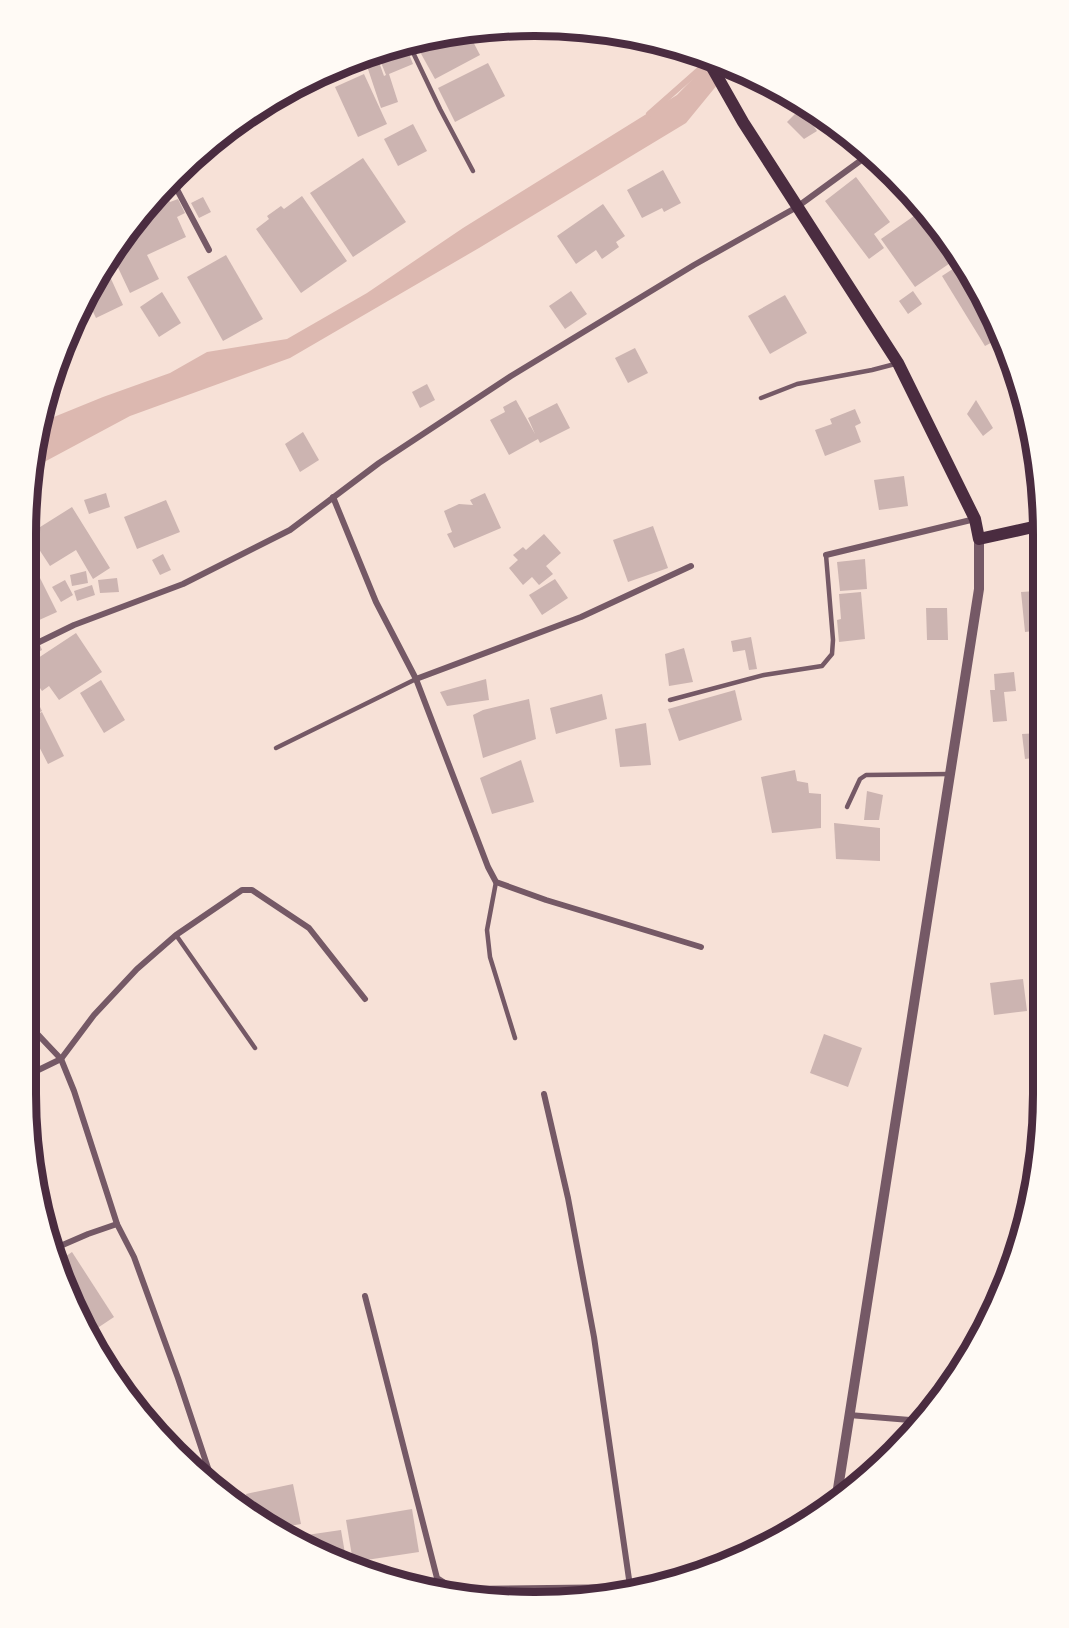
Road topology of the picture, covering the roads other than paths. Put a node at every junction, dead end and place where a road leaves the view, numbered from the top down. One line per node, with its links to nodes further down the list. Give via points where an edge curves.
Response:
1 (412, 51): 4 (lane)
2 (712, 69): 6 (main road)
3 (862, 159): 6 (street)
4 (473, 171)
5 (176, 188): 7 (street)
6 (797, 207): 8 (main road); 10 (street, via 511,376)
7 (209, 250)
8 (898, 363): 9 (lane, via 797,384); 11 (main road)
9 (761, 398)
10 (333, 497): 16 (street, via 290,530 183,584); 17 (street, via 376,602)
11 (975, 519): 13 (main road); 14 (street)
12 (1033, 527): 13 (main road)
13 (980, 540): 20 (street, via 979,589)
14 (826, 555): 18 (lane, via 833,640 832,654 822,666 764,675)
15 (691, 566): 17 (street, via 581,617)
16 (36, 644)
17 (416, 680): 19 (lane); 22 (street)
18 (670, 700)
19 (276, 748)
20 (950, 774): 21 (lane, via 866,774); 35 (street)
21 (847, 807)
22 (496, 882): 24 (street); 27 (lane, via 487,930 490,957)
23 (176, 935): 25 (street, via 242,890 252,890 309,927); 28 (lane); 29 (street, via 94,1015)
24 (701, 947)
25 (365, 999)
26 (36, 1033): 29 (street)
27 (515, 1038)
28 (255, 1048)
29 (61, 1059): 30 (street); 32 (street)
30 (36, 1071)
31 (544, 1094): 39 (street, via 594,1337)
32 (117, 1224): 33 (street); 37 (street, via 134,1257)
33 (60, 1246)
34 (365, 1296): 40 (street, via 437,1578)
35 (849, 1415): 36 (street); 38 (street)
36 (911, 1420)
37 (209, 1470)
38 (838, 1489)
39 (629, 1583)
40 (446, 1584)
41 (481, 1589): 42 (street)
42 (581, 1590)

